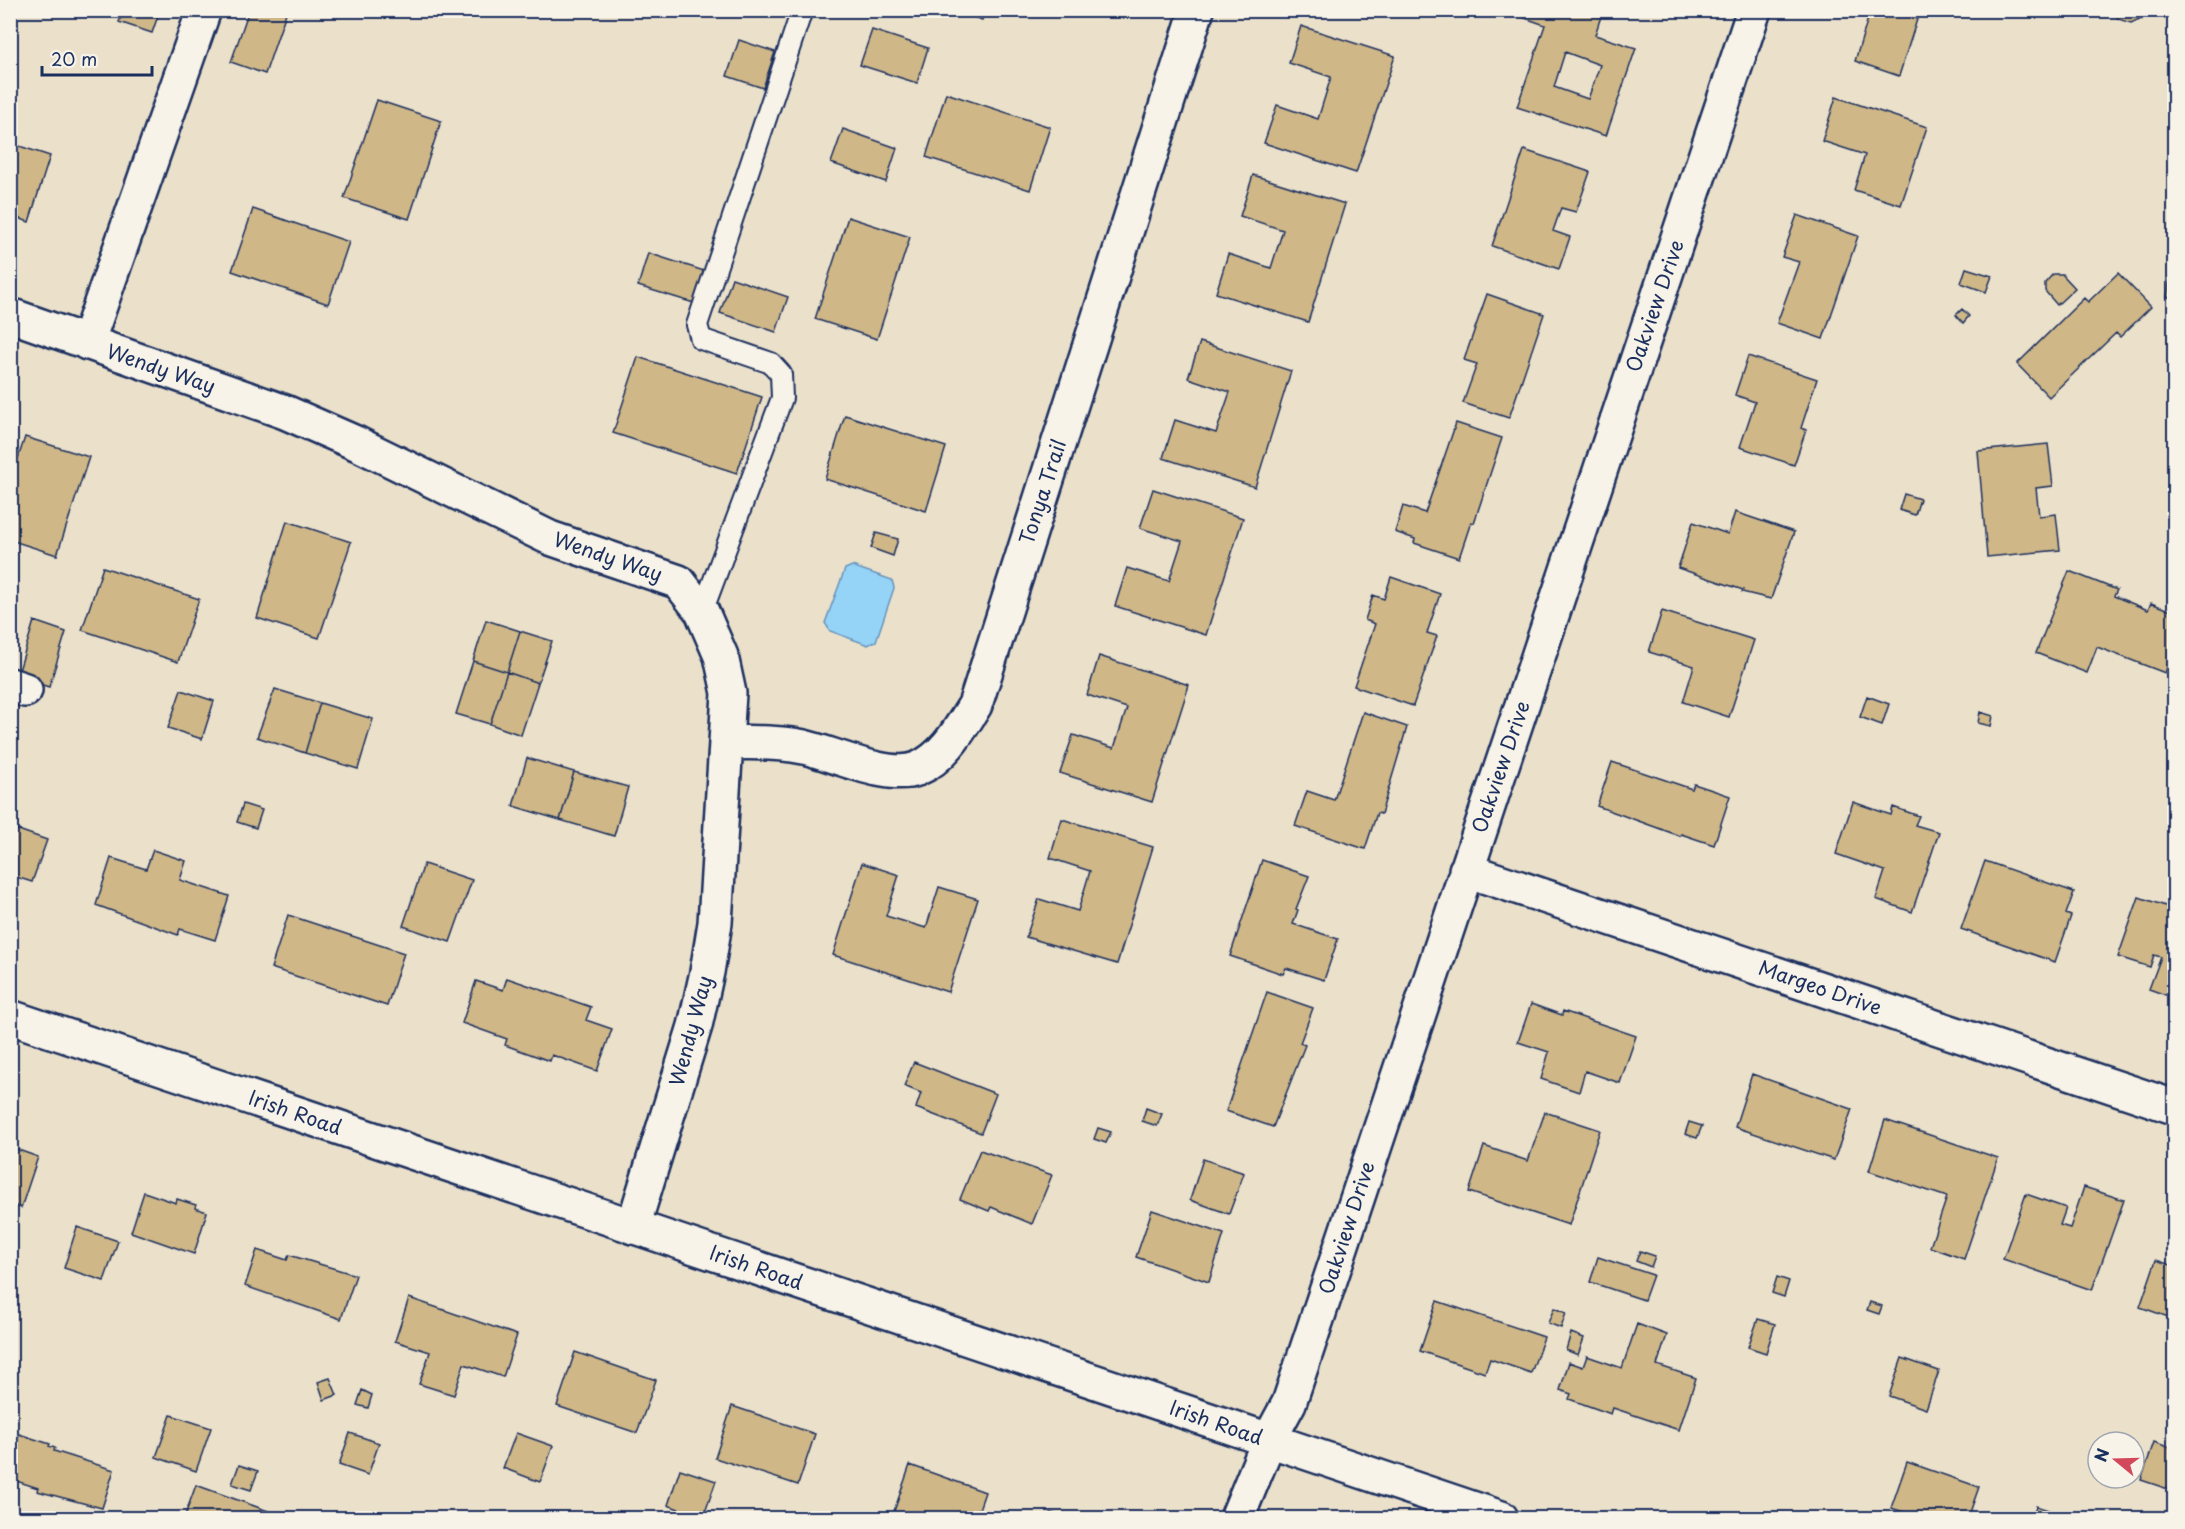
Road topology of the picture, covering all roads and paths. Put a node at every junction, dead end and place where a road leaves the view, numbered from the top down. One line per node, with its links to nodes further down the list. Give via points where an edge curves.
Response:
1 (204, 10): 6 (street, Wendy Way)
2 (802, 10): 7 (lane, via 697,325 701,339 771,363 781,374 782,398)
3 (1197, 10): 8 (street, Tonya Trail, via 975,705 936,757 916,769 894,772 803,747)
4 (1754, 10): 9 (street, Oakview Drive)
5 (10, 315): 6 (street, Wendy Way)
6 (87, 343): 7 (street, Wendy Way, via 285,412 550,538 680,582)
7 (702, 612): 8 (street, Wendy Way, via 721,656 729,693)
8 (726, 743): 12 (street, Wendy Way, via 715,923 707,972 695,1026)
9 (1466, 870): 11 (street, Margeo Drive); 13 (street, Oakview Drive, via 1289,1402)
10 (10, 1017): 12 (street, Irish Road)
11 (2175, 1107)
12 (633, 1227): 13 (street, Irish Road)
13 (1269, 1440): 14 (street, Oakview Drive); 15 (street, Irish Road)
14 (1237, 1518)
15 (1501, 1518)

